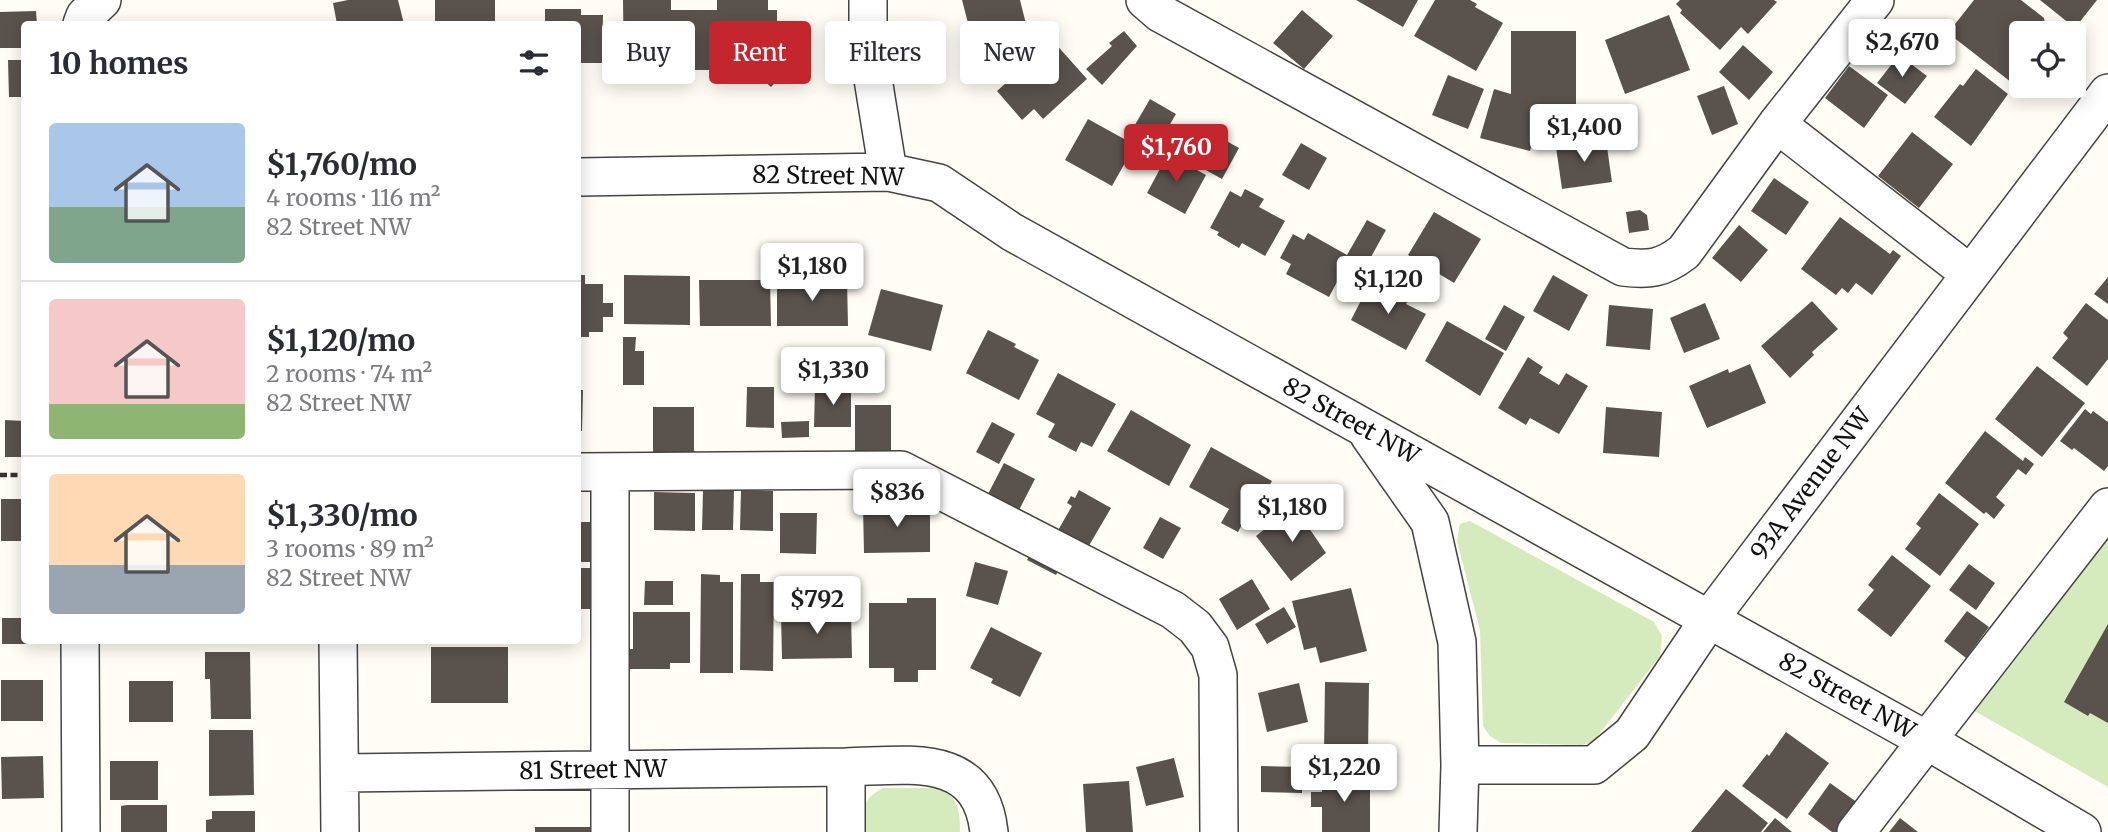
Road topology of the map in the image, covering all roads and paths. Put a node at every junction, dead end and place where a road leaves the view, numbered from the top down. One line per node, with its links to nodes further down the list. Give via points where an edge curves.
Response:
1 (74, 0): 6 (street)
2 (102, 0): 7 (street)
3 (867, 0): 10 (street, via 868,48)
4 (1145, 0): 9 (street, via 1160,13 1623,267 1667,265 1684,252)
5 (1875, 0): 9 (street)
6 (74, 21)
7 (83, 21)
8 (2108, 93): 12 (street, 93A Avenue NW)
9 (1777, 124): 12 (street)
10 (888, 172): 11 (street, 82 Street NW); 13 (street, 82 Street NW, via 939,183 1012,232)
11 (581, 177)
12 (1969, 273): 18 (street, 93A Avenue NW)
13 (1364, 429): 18 (street, 82 Street NW); 22 (street, via 1430,522 1457,642)
14 (594, 472): 24 (street); 31 (street, via 901,470 1173,610 1195,627 1210,647 1218,674)
15 (0, 475): 16 (path)
16 (21, 475)
17 (2108, 507): 21 (street)
18 (1710, 618): 21 (street, 82 Street NW); 22 (street, 93A Avenue NW, via 1632,734 1594,765)
19 (80, 644): 26 (street)
20 (338, 644): 25 (street)
21 (1926, 740): 33 (street); 34 (street, 82 Street NW)
22 (1460, 765): 32 (street)
23 (846, 767): 24 (street, 81 Street NW); 29 (street); 30 (street, 81 Street NW, via 929,766 954,773 983,803)
24 (610, 770): 25 (street, 81 Street NW); 28 (street)
25 (341, 773): 27 (street)
26 (81, 832)
27 (340, 832)
28 (610, 832)
29 (846, 832)
30 (989, 832)
31 (1219, 832)
32 (1458, 832)
33 (1856, 832)
34 (2082, 832)

